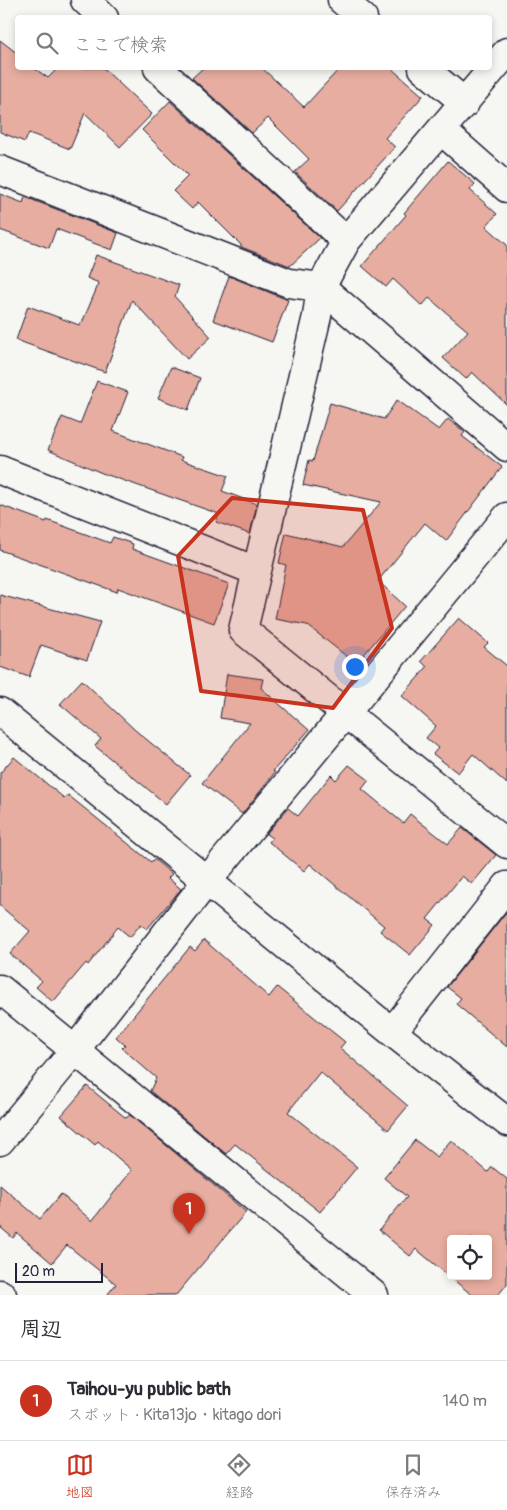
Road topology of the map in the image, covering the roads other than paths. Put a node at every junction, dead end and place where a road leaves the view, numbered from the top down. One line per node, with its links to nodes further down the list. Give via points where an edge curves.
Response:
1 (85, 0): 3 (street)
2 (342, 0): 4 (street)
3 (101, 15)
4 (360, 15)
5 (507, 52): 8 (street)
6 (160, 70): 12 (street)
7 (425, 70): 8 (street)
8 (465, 103): 9 (street)
9 (441, 130): 11 (street); 12 (street)
10 (0, 170): 13 (street, via 289,283)
11 (507, 188)
12 (346, 241): 13 (street)
13 (321, 287): 14 (street); 17 (street, via 317,316)
14 (507, 447)
15 (0, 470): 17 (street)
16 (507, 517): 19 (street)
17 (256, 571): 19 (street, via 243,630)
18 (0, 712): 21 (street)
19 (346, 713): 20 (street); 21 (street)
20 (507, 844)
21 (208, 881): 24 (street); 25 (street)
22 (507, 886): 24 (street)
23 (0, 989): 25 (street)
24 (392, 1032): 26 (street)
25 (75, 1050): 27 (street); 28 (street)
26 (507, 1122)
27 (0, 1141)
28 (374, 1295)

